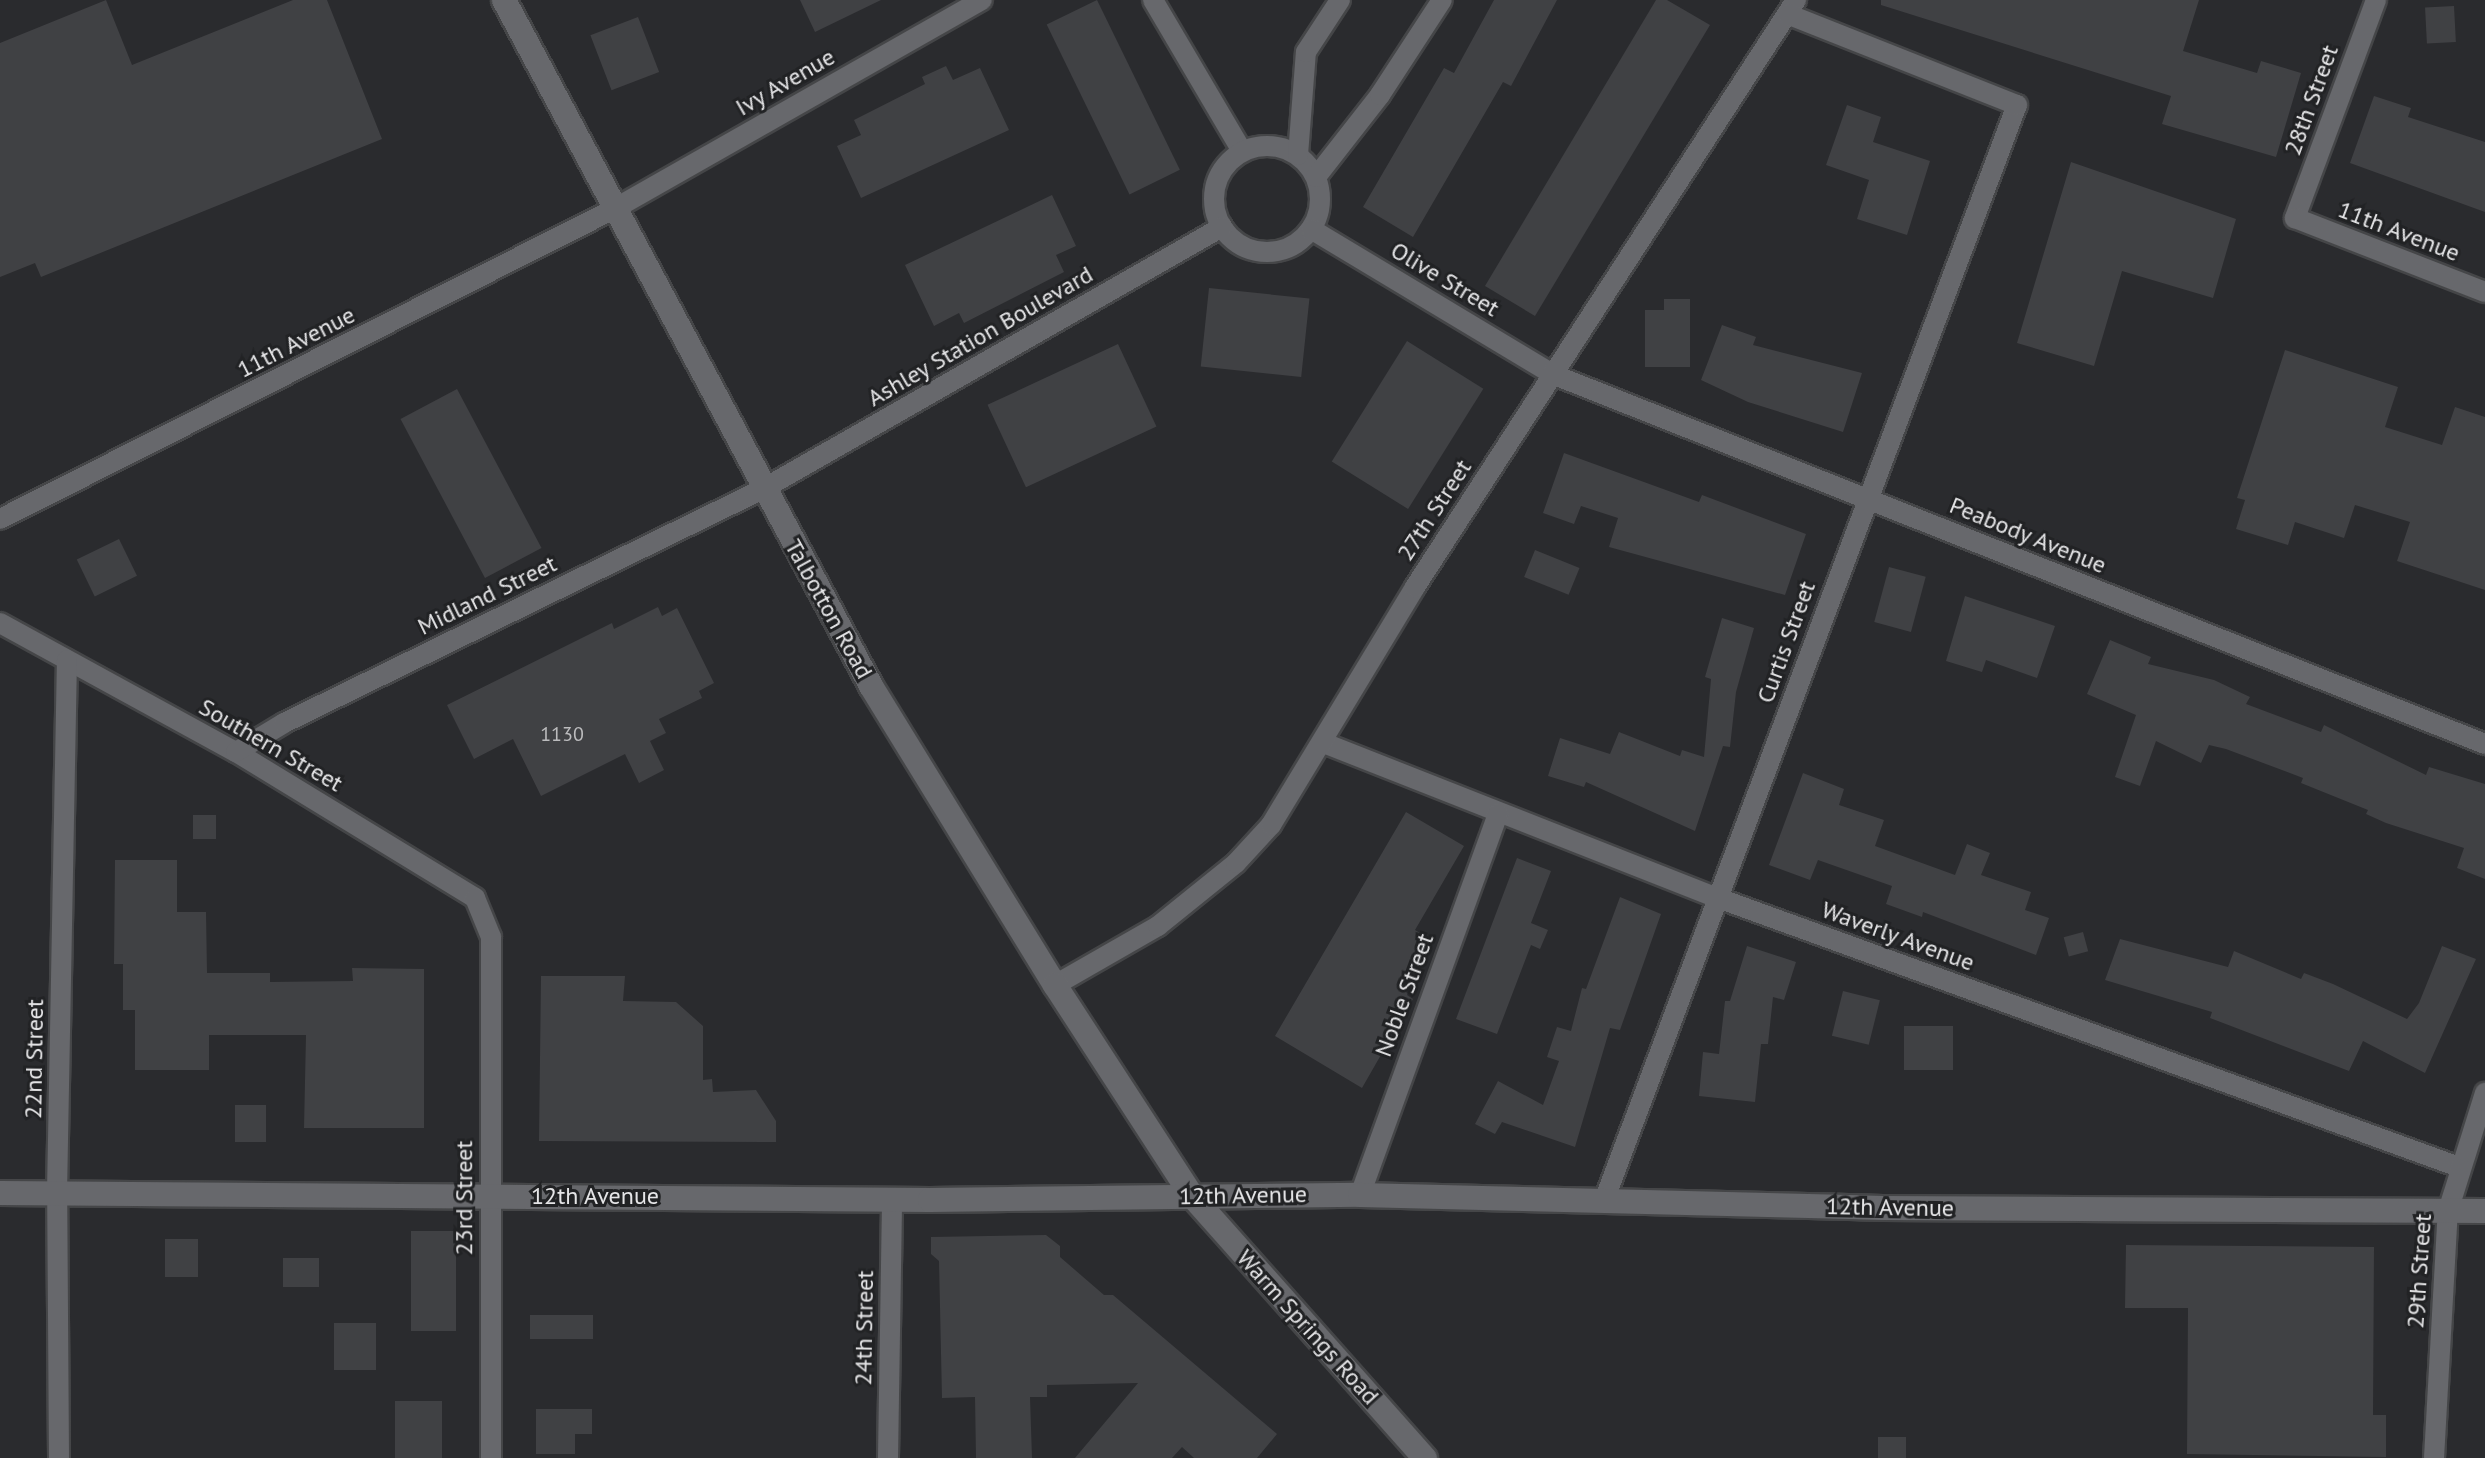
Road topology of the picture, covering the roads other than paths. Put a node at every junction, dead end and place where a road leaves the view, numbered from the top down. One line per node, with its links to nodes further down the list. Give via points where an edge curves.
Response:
1 (504, 0): 11 (street, Talbotton Road)
2 (982, 0): 11 (street, Ivy Avenue)
3 (1153, 0): 8 (street)
4 (1340, 0): 9 (street, via 1306,52)
5 (1442, 0): 10 (street, via 1380,95)
6 (2376, 0): 12 (street, 28th Street)
7 (1792, 7): 16 (street, 27th Street); 18 (street, Curtis Street, via 2017,105)
8 (1242, 151): 9 (street, via 1271,145); 13 (street, via 1218,177 1215,211)
9 (1298, 155): 10 (street)
10 (1316, 177): 14 (street, via 1318,213)
11 (614, 209): 17 (street, Talbotton Road); 19 (street, 11th Avenue)
12 (2295, 218): 15 (street, 11th Avenue)
13 (1222, 227): 14 (street, via 1241,245 1266,252 1299,242); 17 (street, Ashley Station Boulevard)
14 (1311, 229): 16 (street, Olive Street)
15 (2485, 292)
16 (1552, 374): 18 (street, Peabody Avenue); 22 (street, 27th Street, via 1415,587)
17 (763, 489): 24 (street, Midland Street, via 298,716); 28 (street, Talbotton Road, via 871,686)
18 (1867, 500): 23 (street, Peabody Avenue); 26 (street, Curtis Street)
19 (0, 519)
20 (0, 623): 21 (street, Southern Street)
21 (67, 660): 24 (street, Southern Street); 32 (street, 22nd Street)
22 (1324, 743): 25 (street, Waverly Avenue); 28 (street, 27th Street, via 1271,825 1236,863 1158,926)
23 (2485, 744)
24 (236, 752): 27 (street, Southern Street, via 475,898)
25 (1498, 813): 26 (street, Waverly Avenue); 34 (street, Noble Street)
26 (1718, 898): 30 (street, Waverly Avenue); 36 (street, Curtis Street)
27 (491, 937): 33 (street, 23rd Street)
28 (1055, 985): 35 (street, Talbotton Road)
29 (2485, 1093): 30 (street, 29th Street)
30 (2459, 1167): 38 (street, 29th Street)
31 (0, 1193): 32 (street, 12th Avenue)
32 (57, 1193): 33 (street, 12th Avenue); 40 (street, 22nd Street)
33 (490, 1195): 37 (street, 12th Avenue); 41 (street, 23rd Street)
34 (1360, 1195): 35 (street, 12th Avenue); 36 (street, 12th Avenue)
35 (1192, 1196): 37 (street, 12th Avenue); 43 (street, Warm Springs Road)
36 (1605, 1198): 38 (street, 12th Avenue, via 1883,1208)
37 (892, 1199): 42 (street, 24th Street)
38 (2448, 1211): 39 (street, 12th Avenue); 44 (street, 29th Street)
39 (2485, 1211)
40 (59, 1458)
41 (491, 1458)
42 (888, 1458)
43 (1425, 1458)
44 (2434, 1458)

